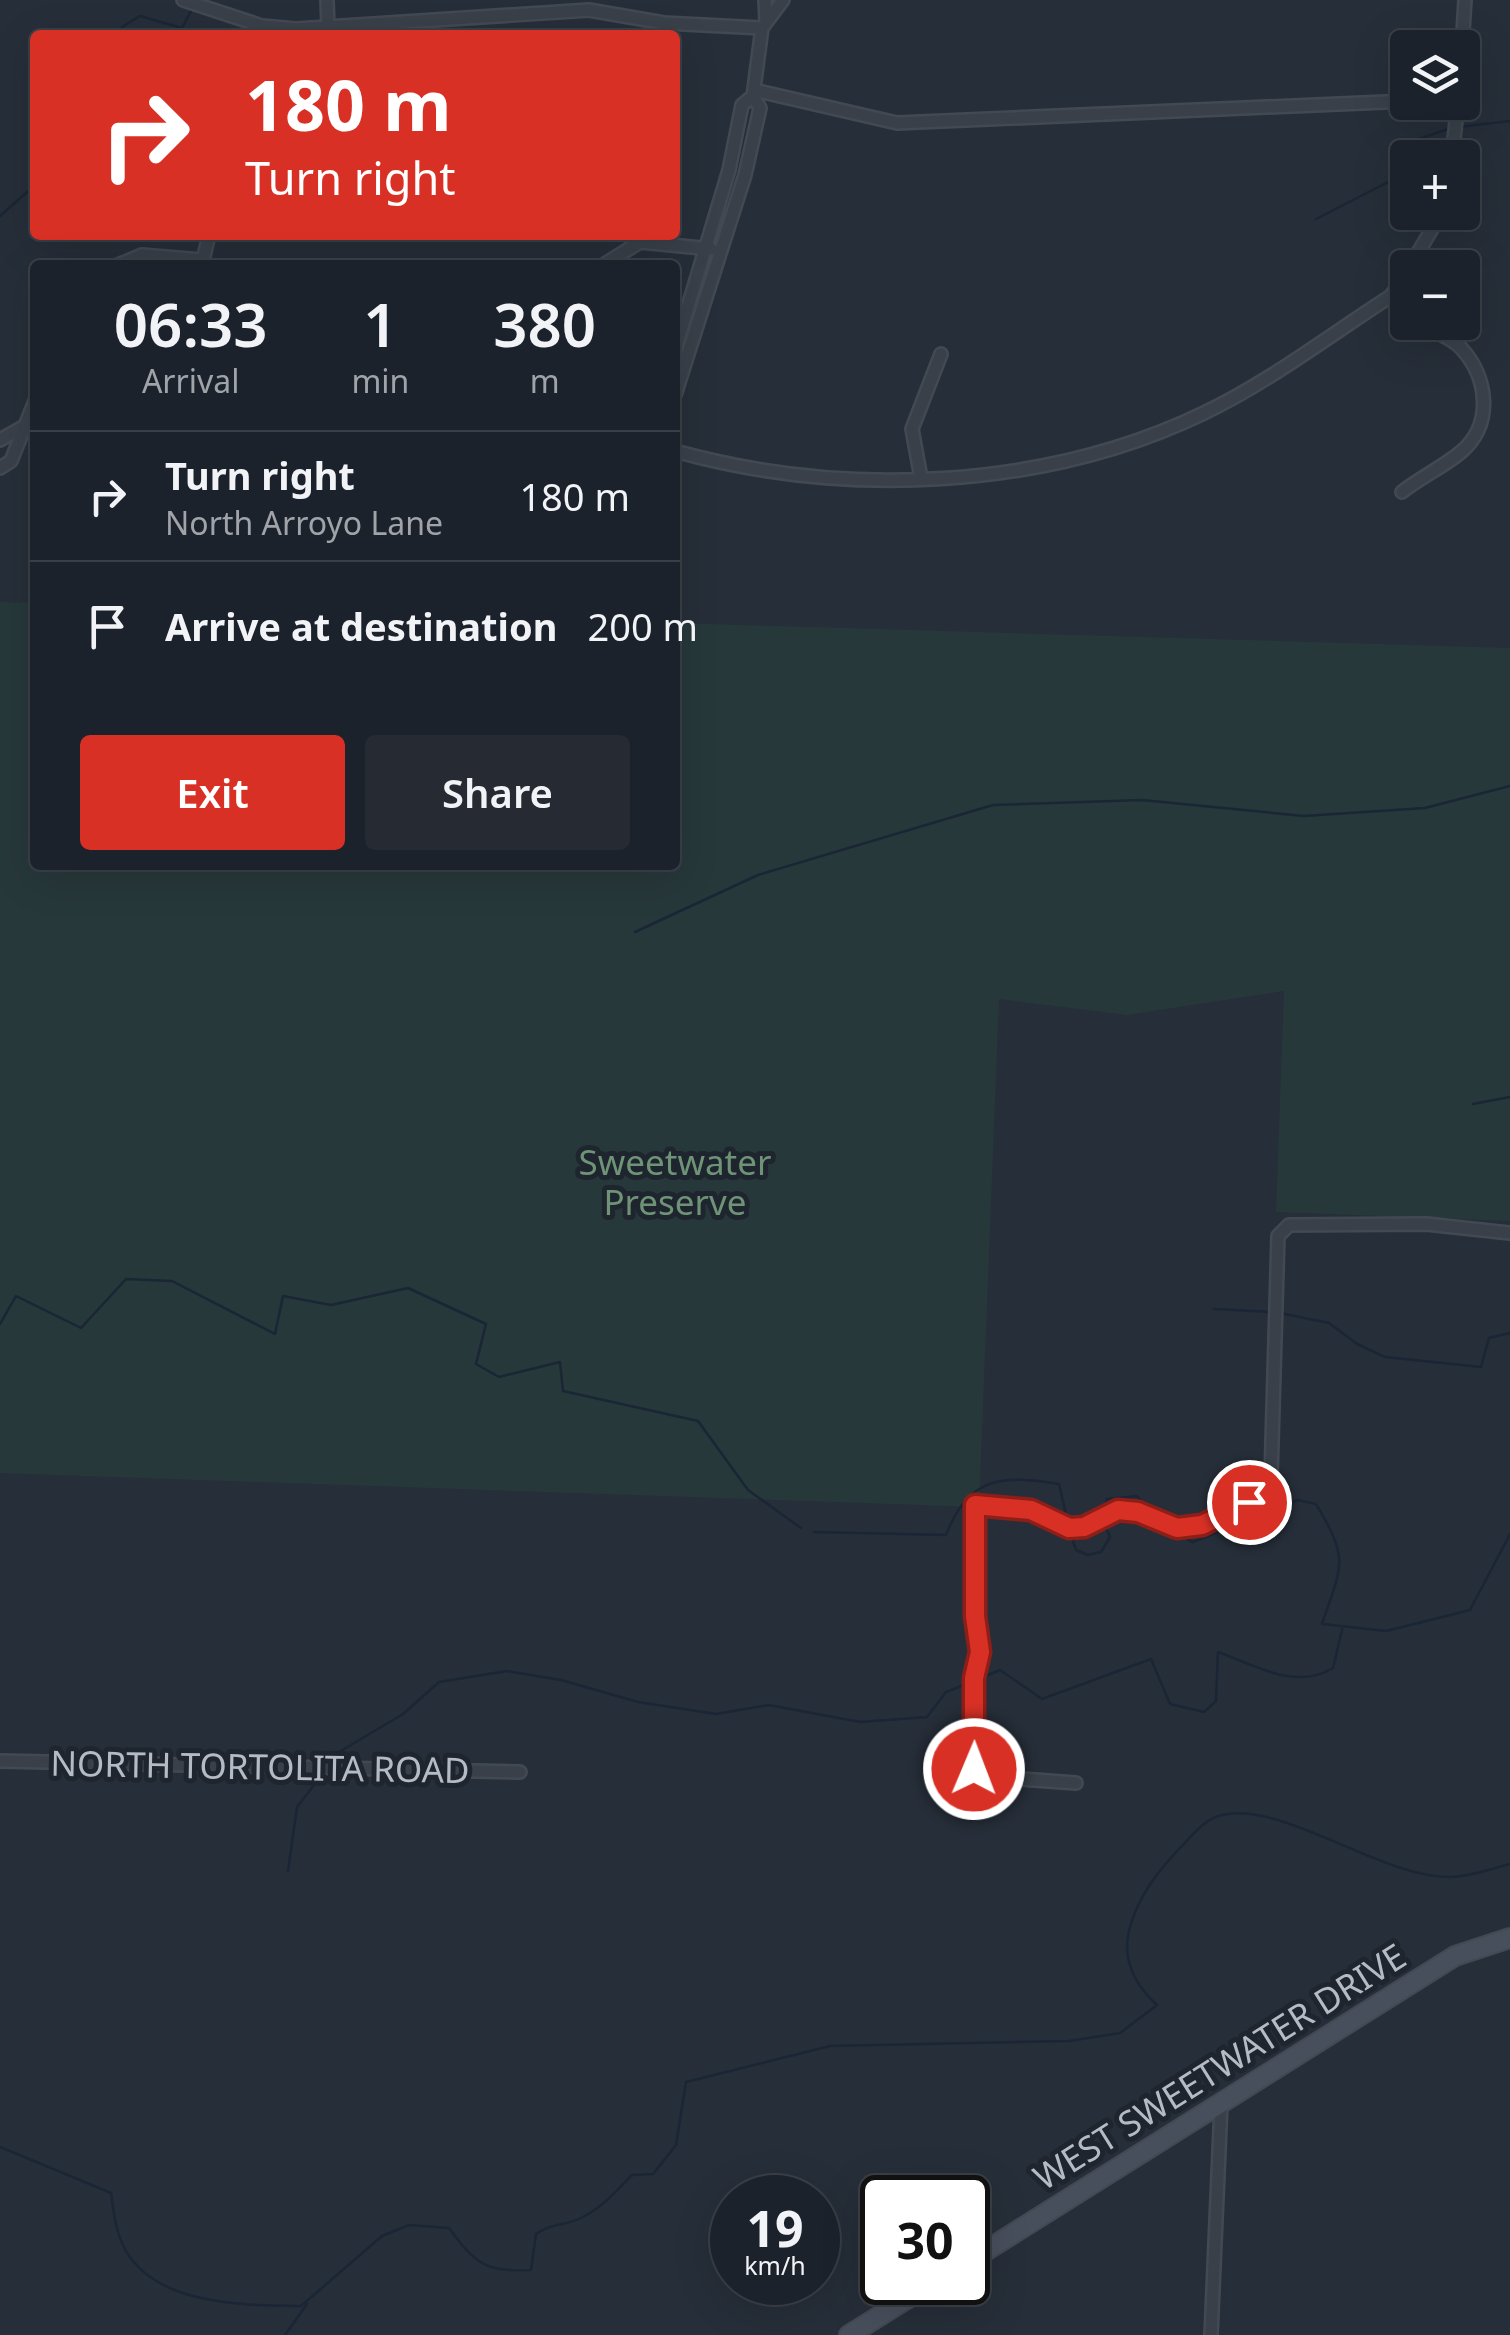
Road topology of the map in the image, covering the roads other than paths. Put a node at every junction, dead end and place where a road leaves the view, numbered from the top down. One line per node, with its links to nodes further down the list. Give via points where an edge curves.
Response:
1 (183, 0): 9 (street)
2 (327, 0): 8 (street)
3 (765, 0): 7 (street)
4 (783, 0): 7 (street)
5 (1465, 0): 10 (street)
6 (590, 5): 7 (street, via 664,23); 8 (street)
7 (764, 25): 11 (street)
8 (328, 28): 9 (street)
9 (261, 30)
10 (1463, 30)
11 (753, 93): 12 (street, via 897,123); 13 (street, via 742,105); 14 (street, via 760,108)
12 (1390, 102)
13 (705, 247): 14 (street); 17 (street, via 640,242); 19 (street)
14 (720, 251): 22 (street)
15 (130, 260): 16 (street)
16 (185, 260)
17 (611, 260)
18 (1390, 297): 28 (street, via 1165,432 1020,470)
19 (680, 333)
20 (1451, 340): 29 (street, via 1481,376 1481,424 1463,451)
21 (941, 354): 28 (street, via 912,429)
22 (680, 379)
23 (30, 411): 24 (street)
24 (23, 426): 25 (street); 27 (street, via 11,461)
25 (0, 440)
26 (680, 451): 28 (street, via 802,476)
27 (0, 468)
28 (921, 478)
29 (1402, 492)
30 (1510, 1233): 33 (street, via 1426,1224 1289,1224 1278,1236 1270,1477 1247,1505 1177,1528 1118,1510 1069,1528 1031,1510 975,1505 980,1652 972,1758 980,1776)
31 (0, 1761): 32 (street, NORTH TORTOLITA ROAD)
32 (520, 1772)
33 (1076, 1783)
34 (1510, 1938): 35 (street, WEST SWEETWATER DRIVE, via 1454,1956)
35 (1221, 2105): 36 (street, WEST SWEETWATER DRIVE); 39 (street)
36 (990, 2248)
37 (897, 2305): 38 (street)
38 (849, 2335)
39 (1211, 2335)

